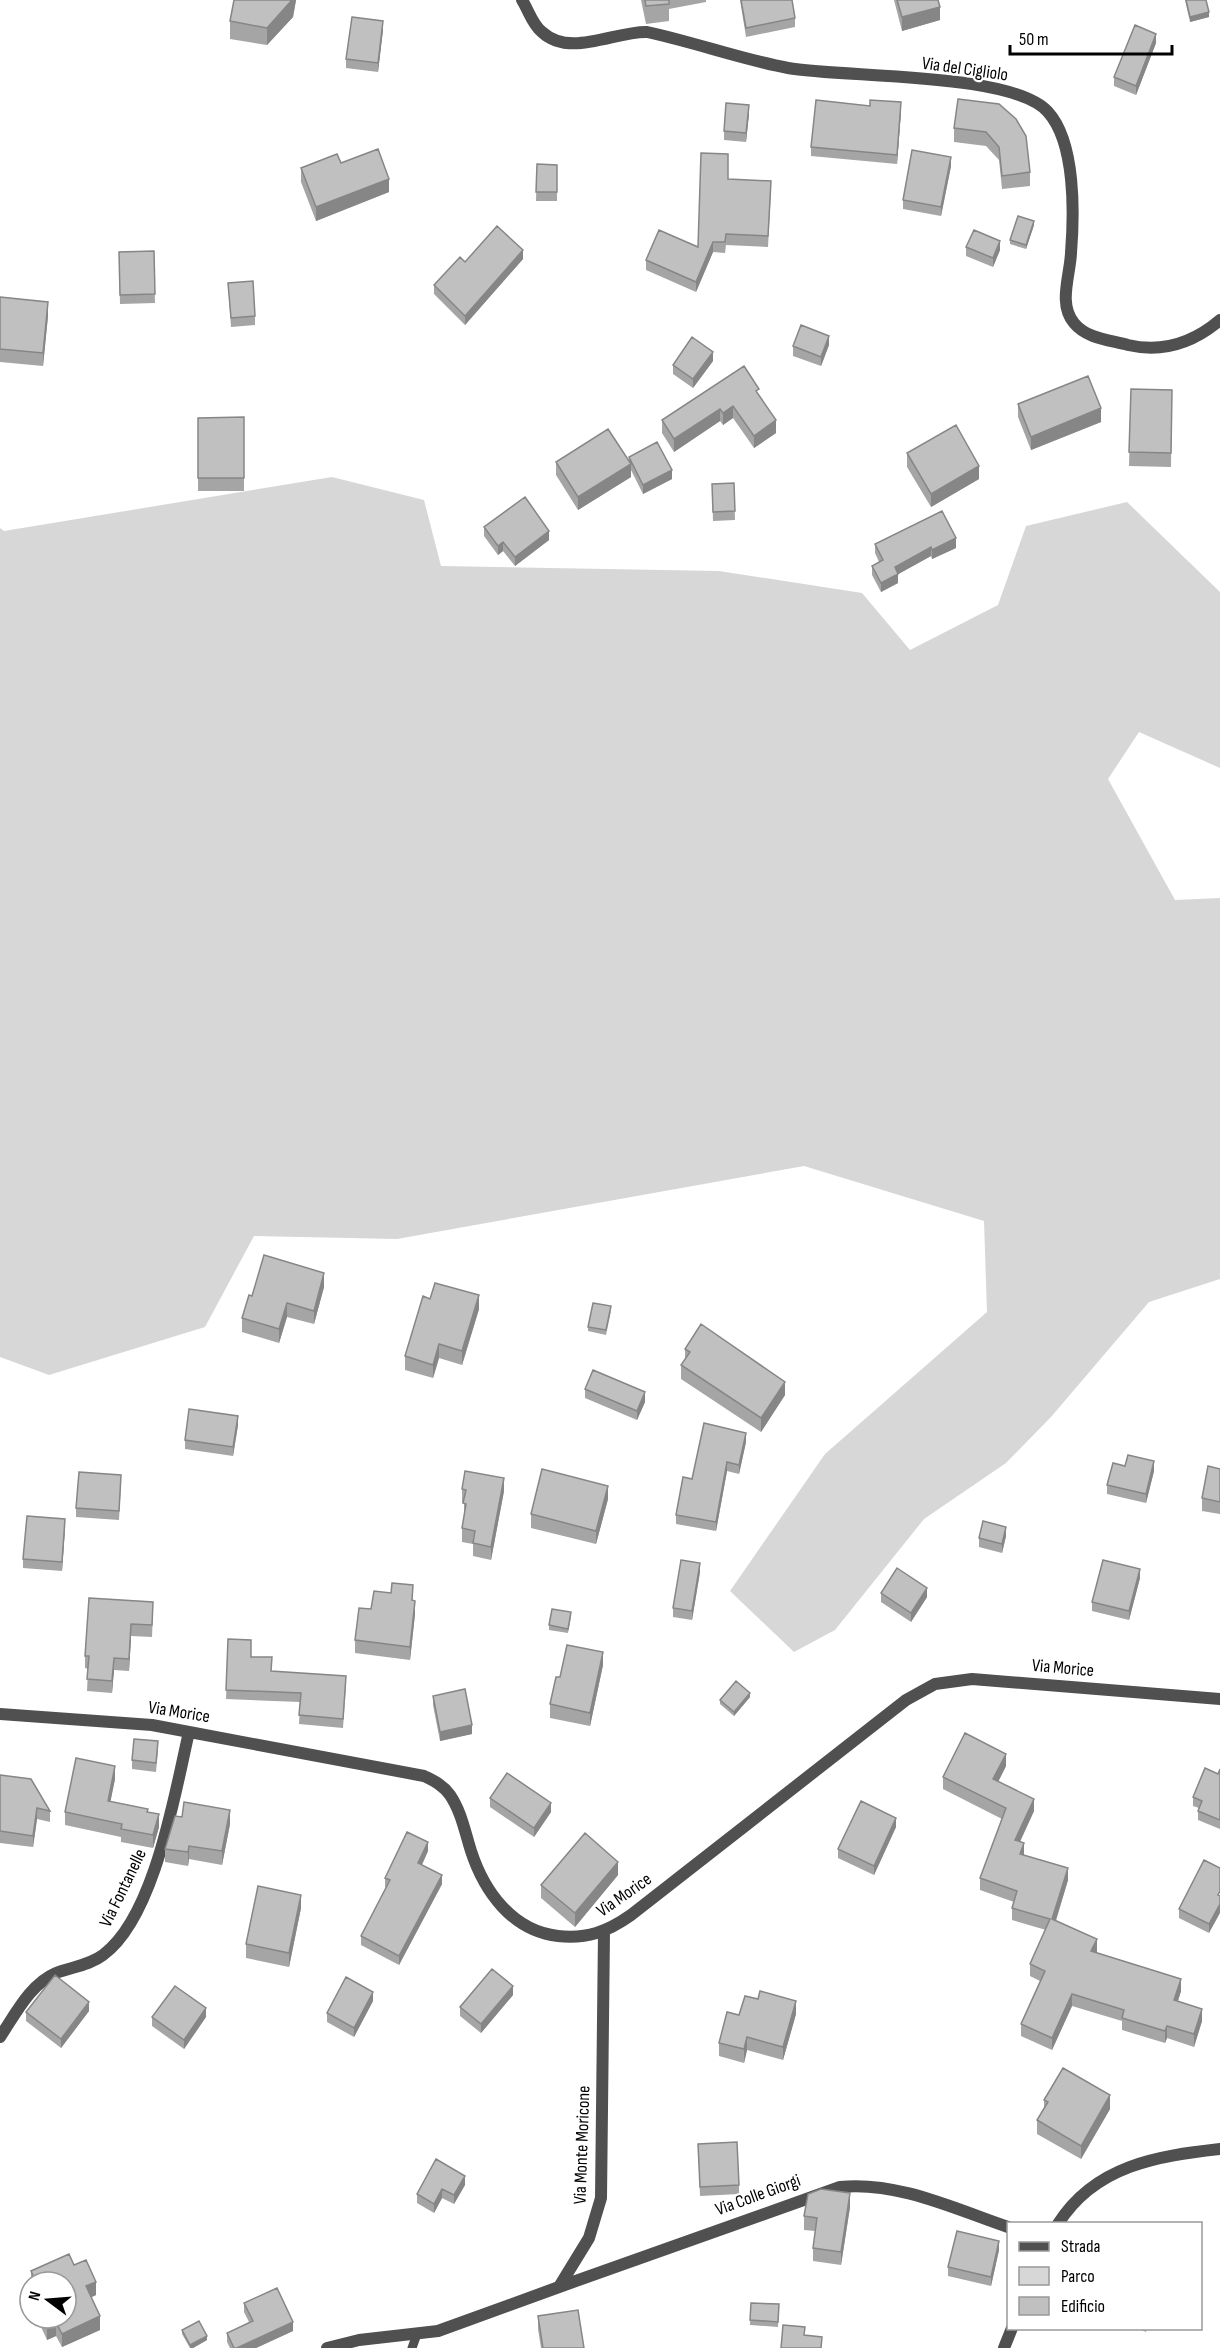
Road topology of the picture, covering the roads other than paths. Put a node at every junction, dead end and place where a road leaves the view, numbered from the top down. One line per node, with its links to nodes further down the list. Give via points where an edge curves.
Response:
1 (522, 0): 2 (street, Via del Cigliolo, via 538,28 561,42 647,32 787,68 965,84 1029,99 1043,107 1054,121 1067,160 1073,217 1065,299 1076,325 1097,338 1160,348 1188,340)
2 (1220, 320)
3 (1220, 1699): 6 (street, Via Morice, via 981,1679 930,1686 906,1700)
4 (0, 1714): 5 (street, Via Morice, via 125,1722)
5 (189, 1732): 6 (street, Via Morice, via 408,1772 432,1780 451,1796 478,1870 510,1916 546,1934 577,1936); 7 (street, Via Fontanelle, via 164,1844 130,1921 104,1955 41,1982)
6 (604, 1932): 11 (street, Via Monte Moricone, via 601,2198 589,2238)
7 (0, 2037)
8 (1220, 2149): 9 (street, via 1153,2158 1124,2169 1083,2195)
9 (1059, 2222)
10 (1007, 2227): 11 (street, Via Colle Giorgi, via 895,2191 862,2185 840,2187)
11 (559, 2287): 13 (street, via 446,2328)
12 (1011, 2330): 16 (street)
13 (417, 2334): 14 (street); 15 (lane)
14 (327, 2348)
15 (412, 2348)
16 (1004, 2348)

